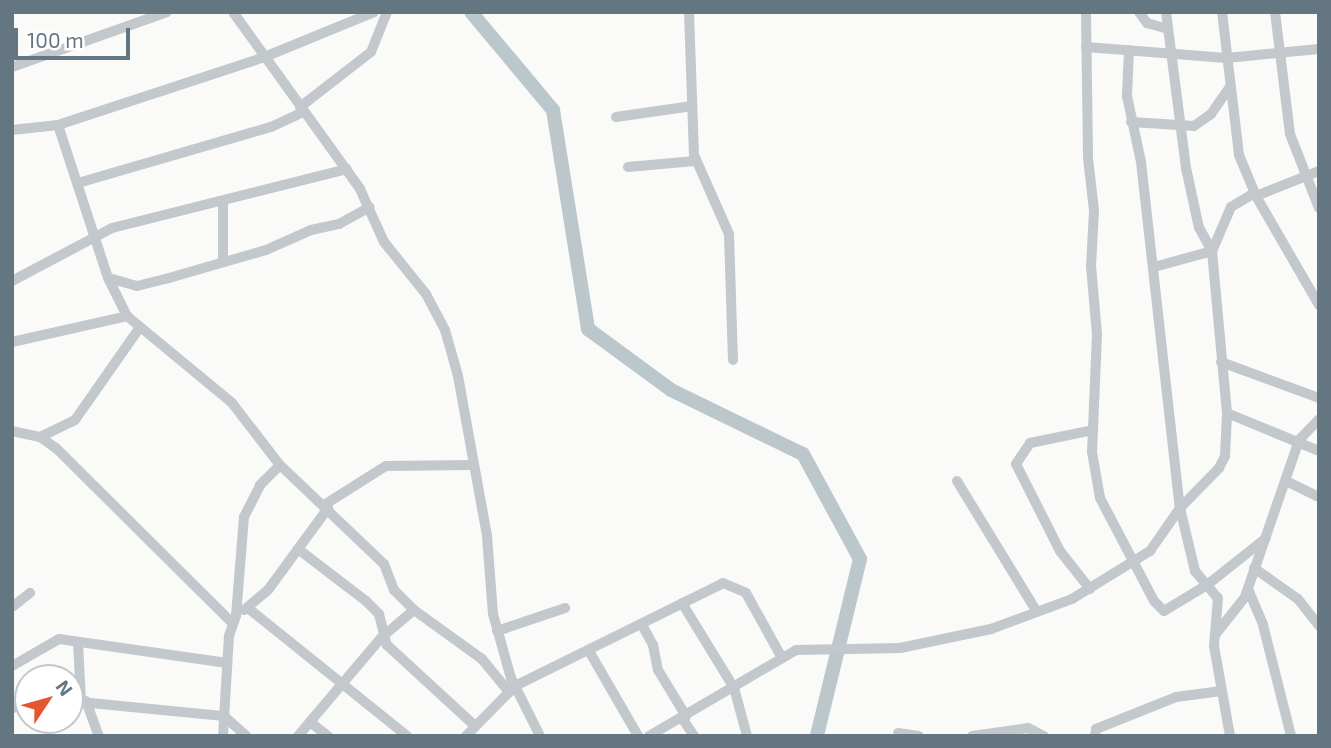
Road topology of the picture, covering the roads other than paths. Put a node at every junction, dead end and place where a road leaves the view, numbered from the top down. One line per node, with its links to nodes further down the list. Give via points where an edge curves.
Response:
1 (167, 12): 19 (street)
2 (233, 12): 17 (street)
3 (374, 12): 17 (street)
4 (387, 12): 22 (street, via 370,52)
5 (690, 12): 21 (street)
6 (1086, 12): 12 (street)
7 (1139, 12): 11 (street, via 1147,23)
8 (1166, 12): 11 (street)
9 (1222, 12): 18 (street)
10 (1275, 12): 15 (street)
11 (1168, 29): 16 (street)
12 (1086, 47): 14 (street); 53 (street, via 1097,334)
13 (1319, 48): 15 (street)
14 (1129, 50): 16 (street); 24 (street)
15 (1279, 51): 18 (street); 32 (street, via 1290,134)
16 (1172, 54): 18 (street); 26 (street)
17 (262, 58): 22 (street); 25 (street)
18 (1227, 58): 20 (street)
19 (12, 67)
20 (1230, 86): 26 (street, via 1205,120); 34 (street, via 1237,147)
21 (692, 106): 23 (street); 28 (street)
22 (302, 109): 30 (street); 33 (street, via 271,127)
23 (616, 117)
24 (1131, 122): 26 (street, via 1157,120); 41 (street)
25 (58, 125): 27 (street); 33 (street)
26 (1179, 127): 39 (street, via 1199,228)
27 (12, 130)
28 (695, 161): 29 (street); 48 (street, via 730,234)
29 (628, 167)
30 (346, 169): 35 (street); 36 (street)
31 (1319, 171): 32 (street)
32 (1303, 176): 34 (street); 37 (street)
33 (78, 183): 38 (street)
34 (1255, 195): 39 (street, via 1231,207); 44 (street)
35 (223, 202): 38 (street); 40 (street)
36 (370, 207): 40 (street, via 339,224); 59 (street, via 384,242 426,294 445,330 458,376)
37 (1319, 208)
38 (94, 237): 42 (street); 43 (street)
39 (1212, 251): 41 (street); 49 (street)
40 (223, 260): 42 (street, via 138,286)
41 (1154, 267): 64 (street)
42 (108, 278): 45 (street)
43 (12, 281)
44 (1319, 305)
45 (127, 317): 46 (street); 47 (street)
46 (138, 330): 55 (street, via 75,420); 58 (street, via 232,403)
47 (12, 342)
48 (733, 360)
49 (1221, 362): 50 (street); 51 (street)
50 (1319, 398)
51 (1227, 413): 56 (street); 64 (street, via 1225,456)
52 (1319, 419): 56 (street)
53 (1093, 430): 67 (street, via 1095,482); 70 (street, via 1027,444 1016,464 1060,551)
54 (12, 431): 55 (street)
55 (40, 437): 80 (street)
56 (1299, 440): 57 (street); 61 (street)
57 (1319, 451)
58 (280, 465): 63 (street); 80 (street, via 260,485 244,517)
59 (471, 465): 63 (street, via 443,469 397,463); 84 (street, via 486,536)
60 (957, 481): 78 (street)
61 (1286, 481): 62 (street); 65 (street)
62 (1319, 496)
63 (326, 507): 66 (street); 77 (street, via 384,564 390,585)
64 (1180, 508): 67 (street, via 1159,541); 69 (street, via 1195,571)
65 (1266, 538): 68 (street); 69 (street)
66 (298, 549): 75 (street); 79 (street)
67 (1136, 562): 69 (street, via 1154,601 1164,611); 70 (street)
68 (1254, 568): 71 (street); 83 (street, via 1298,599)
69 (1206, 585): 85 (street, via 1218,598)
70 (1090, 589): 78 (street)
71 (1248, 589): 85 (street, via 1234,615); 121 (street, via 1263,625)
72 (30, 593): 74 (street)
73 (682, 603): 82 (street); 89 (street, via 723,583 733,584 746,593); 94 (street)
74 (12, 607)
75 (248, 607): 80 (street); 93 (street)
76 (565, 608): 84 (street)
77 (414, 610): 81 (street); 95 (street, via 473,651)
78 (1037, 612): 89 (street, via 991,629 900,649 806,647)
79 (379, 614): 81 (street); 86 (street)
80 (234, 619): 90 (street)
81 (399, 620): 86 (street)
82 (642, 625): 88 (street); 100 (street, via 653,645 658,670)
83 (1319, 626)
84 (497, 631): 95 (street)
85 (1215, 635): 96 (street)
86 (382, 637): 93 (street); 102 (street)
87 (78, 642): 90 (street); 91 (street); 92 (street, via 53,641)
88 (589, 651): 95 (street); 112 (street)
89 (782, 658): 94 (street)
90 (227, 663): 99 (street)
91 (78, 664)
92 (12, 666)
93 (344, 685): 101 (street); 109 (street)
94 (734, 688): 100 (street); 115 (street)
95 (512, 689): 102 (street); 111 (street)
96 (1222, 691): 119 (street, via 1176,697 1096,729); 120 (street)
97 (84, 702): 99 (street)
98 (84, 710): 104 (street)
99 (224, 716): 105 (street); 106 (street)
100 (684, 717): 113 (street); 114 (street)
101 (310, 722): 107 (street); 108 (street)
102 (475, 726): 110 (street)
103 (898, 733): 116 (street)
104 (99, 736)
105 (223, 736)
106 (246, 736)
107 (298, 736)
108 (328, 736)
109 (407, 736)
110 (466, 736)
111 (540, 736)
112 (638, 736)
113 (649, 736)
114 (694, 736)
115 (747, 736)
116 (919, 736)
117 (972, 736): 118 (street, via 1028,728)
118 (1044, 736)
119 (1095, 736)
120 (1230, 736)
121 (1291, 736)

